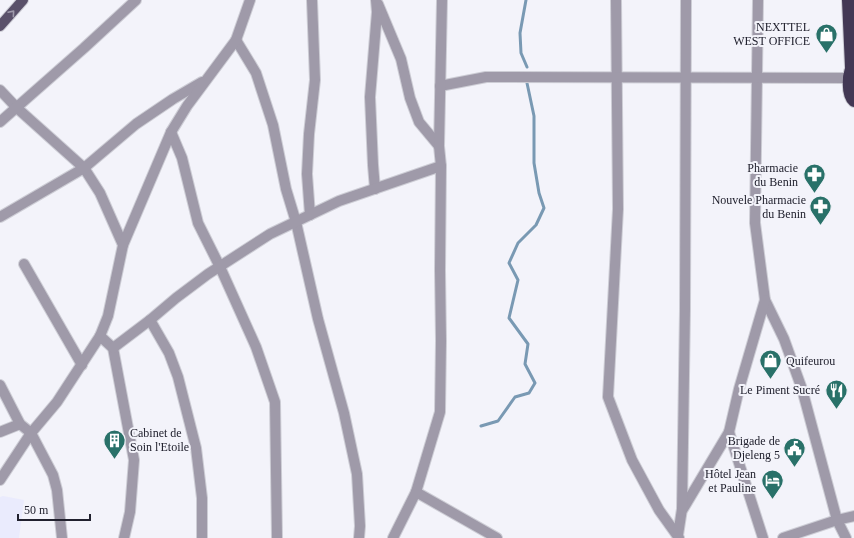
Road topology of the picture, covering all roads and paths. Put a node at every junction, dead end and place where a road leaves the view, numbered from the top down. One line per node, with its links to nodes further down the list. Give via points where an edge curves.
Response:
1 (23, 0): 11 (main road, one-way to 1)
2 (136, 0): 21 (street)
3 (250, 0): 12 (street)
4 (312, 0): 28 (street, via 314,80 307,174)
5 (376, 0): 24 (street, via 401,58 410,98 419,122); 27 (street, via 370,97)
6 (442, 0): 18 (street)
7 (616, 0): 14 (street)
8 (686, 0): 15 (street)
9 (758, 0): 16 (street)
10 (848, 0): 13 (highway)
11 (0, 26)
12 (236, 40): 17 (street); 30 (street, via 256,73 273,125 286,189)
13 (851, 70): 16 (street, via 801,77); 20 (highway, via 850,96)
14 (617, 78): 15 (street); 18 (street, via 486,77); 49 (street, via 618,209 608,397 632,460 659,510)
15 (686, 78): 16 (street); 46 (street)
16 (757, 78): 34 (street, via 755,223)
17 (205, 80): 23 (street); 26 (street, via 136,124)
18 (440, 86): 24 (street)
19 (0, 90): 21 (street)
20 (854, 101)
21 (17, 108): 22 (street); 26 (street)
22 (0, 122)
23 (171, 132): 31 (street); 33 (street, via 182,158 198,223)
24 (439, 146): 25 (street)
25 (441, 166): 27 (street); 45 (street, via 440,412)
26 (84, 168): 29 (street); 31 (street, via 100,193)
27 (375, 189): 28 (street, via 339,201)
28 (310, 215): 30 (street)
29 (0, 217)
30 (296, 222): 33 (street, via 270,234); 54 (street, via 357,474)
31 (123, 245): 36 (street, via 108,316)
32 (24, 264): 38 (street)
33 (220, 267): 35 (street); 53 (street, via 256,347 275,402)
34 (765, 300): 42 (street); 48 (street, via 784,339 802,389)
35 (150, 320): 37 (street); 52 (street, via 169,353 178,377 196,448 202,498)
36 (100, 336): 37 (street); 38 (street)
37 (113, 348): 51 (street, via 134,460 130,512)
38 (82, 365): 43 (street, via 57,402)
39 (0, 385): 40 (street)
40 (20, 424): 41 (street); 43 (street)
41 (0, 432)
42 (729, 432): 46 (street); 57 (street)
43 (31, 433): 44 (street); 50 (street, via 53,475)
44 (0, 480)
45 (416, 492): 55 (street); 56 (street)
46 (682, 509): 49 (street)
47 (854, 516): 48 (street)
48 (838, 520): 58 (street); 59 (street)
49 (679, 536)
50 (62, 538)
51 (124, 538)
52 (202, 538)
53 (277, 538)
54 (359, 538)
55 (393, 538)
56 (497, 538)
57 (764, 538)
58 (783, 538)
59 (846, 538)

